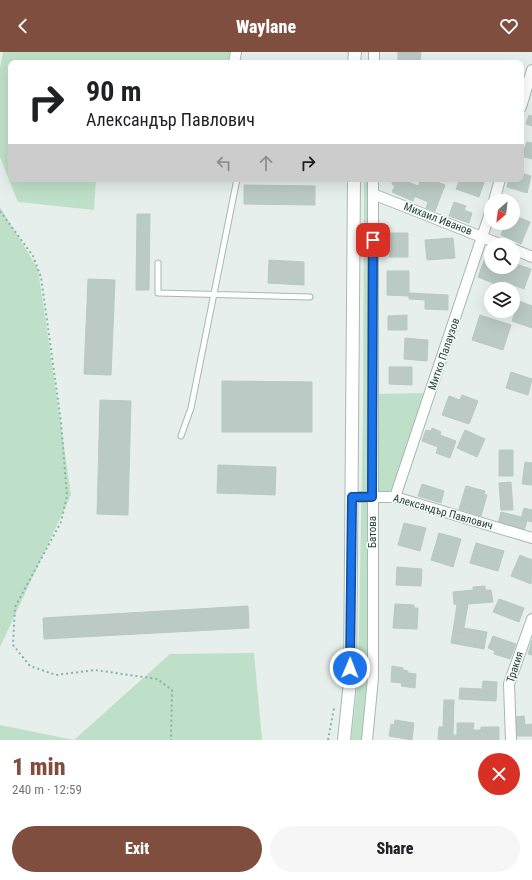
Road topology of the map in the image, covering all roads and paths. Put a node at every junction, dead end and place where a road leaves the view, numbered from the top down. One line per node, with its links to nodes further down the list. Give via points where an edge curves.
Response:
1 (532, 70): 2 (street)
2 (524, 97)
3 (236, 182): 15 (lane)
4 (354, 182): 18 (main road)
5 (373, 182): 7 (street, Батова)
6 (499, 182): 8 (street)
7 (373, 194): 11 (street, Михаил Иванов); 19 (street, Батова)
8 (496, 194)
9 (0, 211): 23 (path, via 33,256 41,277 61,422 67,496 61,522 15,607 13,645 30,666 56,675 95,670 157,679 172,690)
10 (485, 230): 11 (street, Митко Палаузов)
11 (483, 237): 20 (street, Митко Палаузов)
12 (520, 252): 13 (street)
13 (532, 257)
14 (158, 263): 15 (lane, via 158,293)
15 (214, 295): 16 (lane); 17 (lane, via 191,408)
16 (310, 297)
17 (181, 436)
18 (352, 497): 19 (street, Александър Павлович); 24 (main road, via 350,682)
19 (372, 497): 20 (street, Александър Павлович); 25 (street, Батова, via 373,678)
20 (395, 497): 21 (street, Александър Павлович)
21 (532, 538)
22 (532, 619): 26 (street, Тракия, via 509,684)
23 (171, 740)
24 (344, 740)
25 (367, 740)
26 (511, 740)

